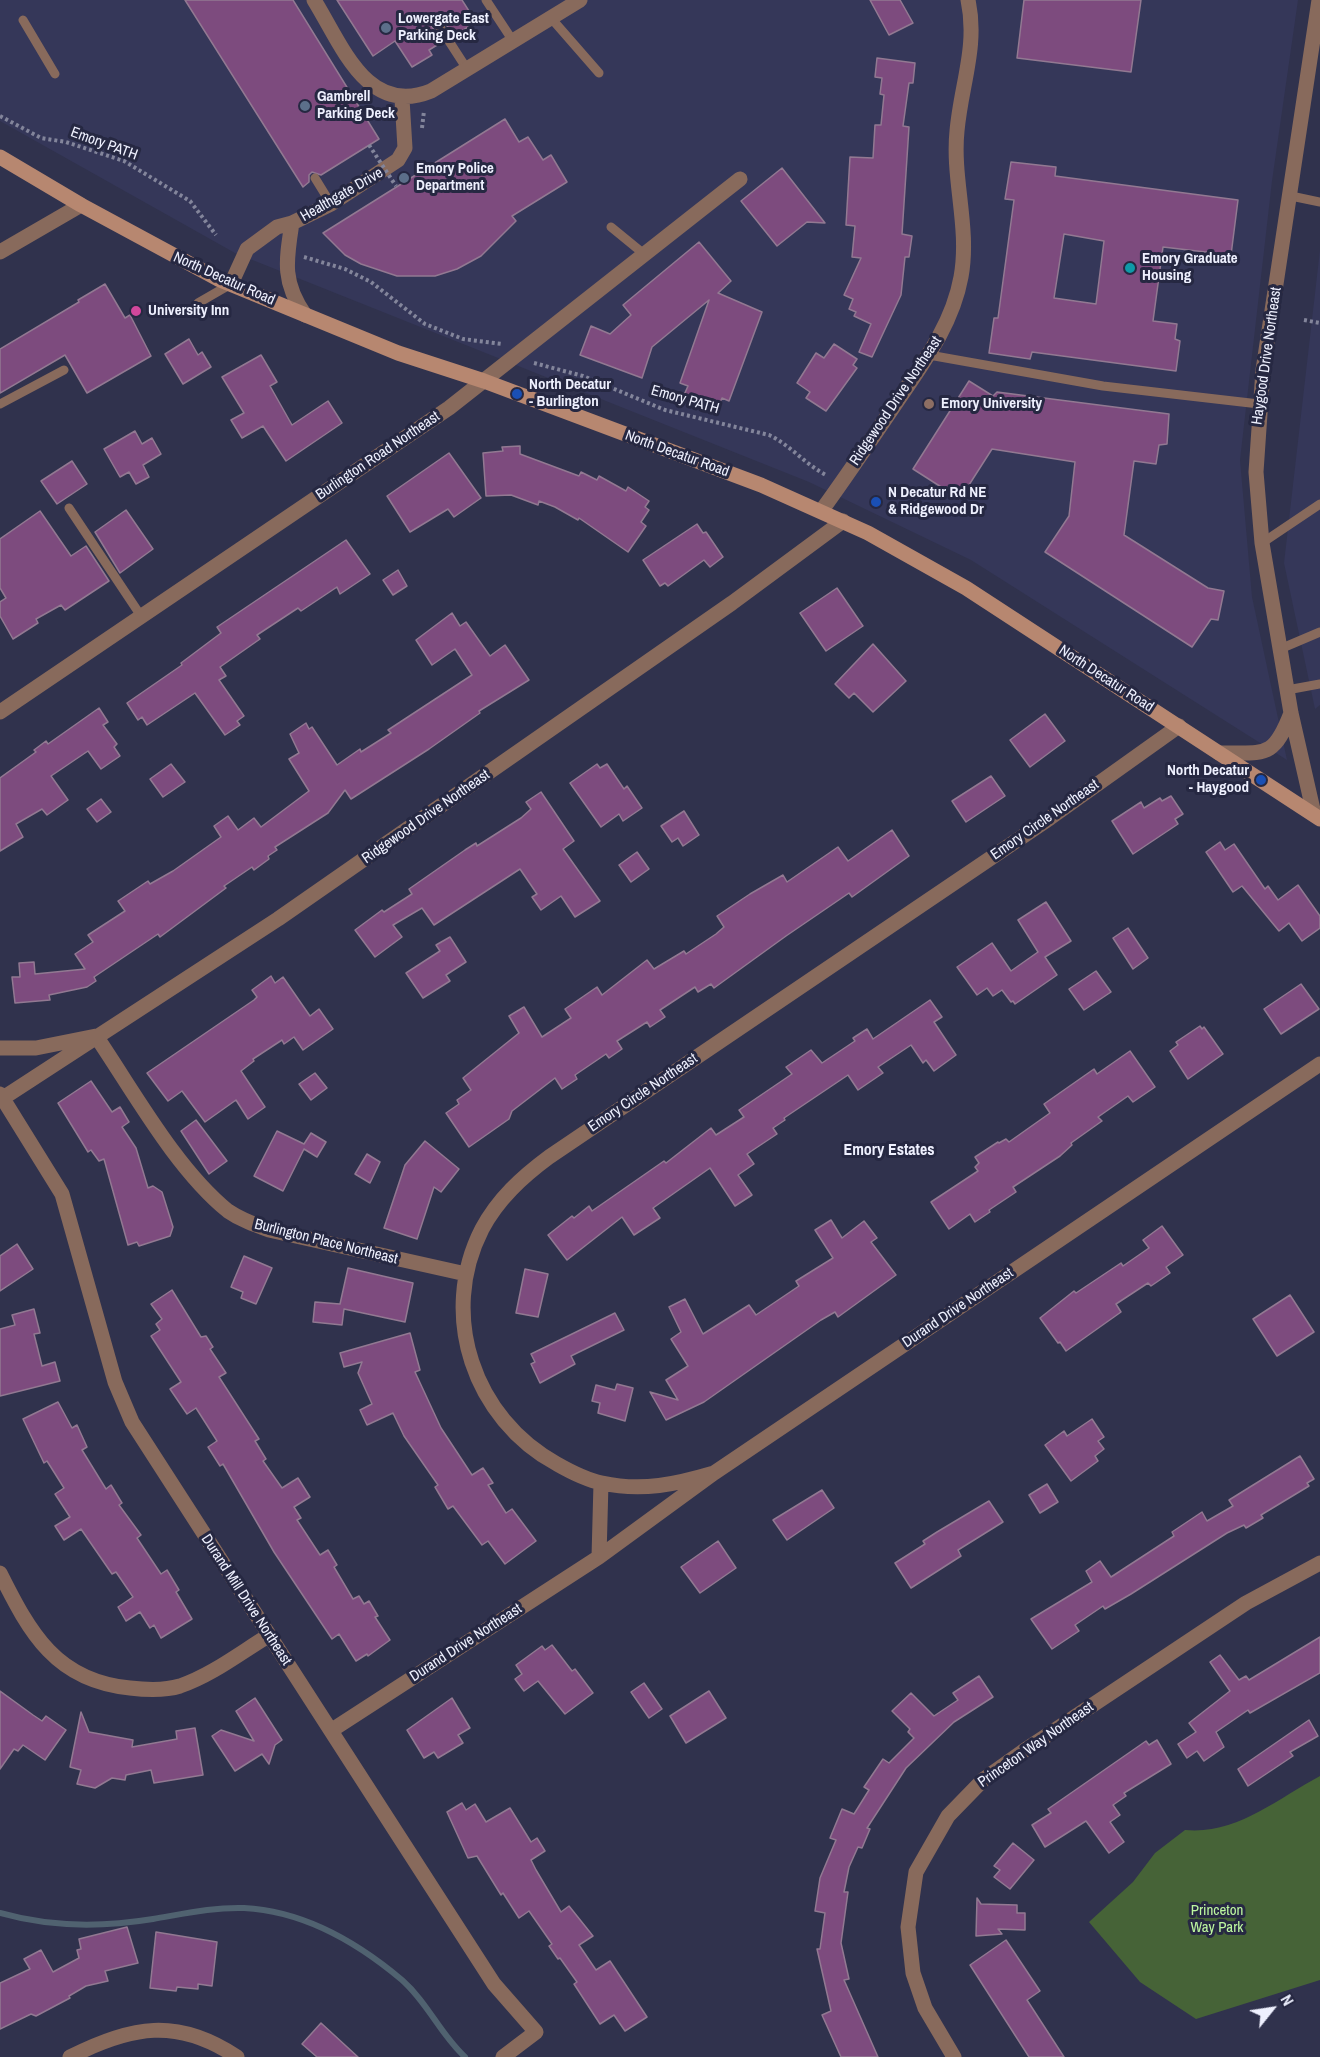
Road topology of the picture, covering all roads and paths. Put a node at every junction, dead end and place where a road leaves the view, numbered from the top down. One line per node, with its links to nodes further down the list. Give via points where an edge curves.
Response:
1 (314, 0): 13 (street, via 365,80)
2 (486, 0): 9 (lane)
3 (580, 0): 6 (street)
4 (968, 0): 36 (street, Ridgewood Drive Northeast, via 972,48 956,146 962,206 961,277 944,329)
5 (1319, 0): 20 (street, Haygood Drive Northeast)
6 (557, 9): 9 (street); 11 (lane)
7 (434, 18): 10 (lane)
8 (23, 20): 12 (lane)
9 (513, 41): 10 (street)
10 (467, 69): 13 (street, via 431,92)
11 (599, 73)
12 (55, 74)
13 (402, 99): 22 (street, Healthgate Drive, via 405,148 398,160)
14 (0, 116): 26 (path, Emory PATH, via 41,138 66,141 124,161 190,201)
15 (369, 145): 19 (path, bridge)
16 (0, 157): 23 (main road, North Decatur Road)
17 (315, 178): 22 (lane)
18 (740, 179): 28 (street, Burlington Road Northeast)
19 (396, 186)
20 (1291, 196): 21 (lane); 41 (street, Haygood Drive Northeast)
21 (1320, 202)
22 (331, 204): 24 (street, Healthgate Drive)
23 (81, 205): 27 (street); 30 (main road, North Decatur Road)
24 (292, 224): 30 (street, Healthgate Drive, via 277,227 247,249); 32 (street, Healthgate Drive, via 285,265 292,297)
25 (611, 227): 28 (lane)
26 (216, 235)
27 (0, 252)
28 (644, 254): 39 (street, Burlington Road Northeast)
29 (296, 259): 35 (path, via 306,257 345,269 395,298 424,324 463,339)
30 (231, 284): 31 (lane); 32 (main road, North Decatur Road)
31 (198, 303)
32 (304, 315): 39 (main road, North Decatur Road, via 398,353)
33 (1304, 320): 34 (path)
34 (1320, 323)
35 (503, 344)
36 (929, 355): 41 (lane, via 1103,386); 45 (street, Ridgewood Drive Northeast)
37 (531, 362): 42 (path, Emory PATH, via 583,376 665,410 770,435)
38 (64, 370): 40 (lane)
39 (484, 381): 45 (main road, North Decatur Road); 48 (street, Burlington Road Northeast)
40 (0, 404)
41 (1259, 404): 47 (street, Haygood Drive Northeast, via 1256,472)
42 (824, 475)
43 (1320, 504): 47 (lane)
44 (69, 508): 48 (lane)
45 (822, 510): 46 (main road, North Decatur Road)
46 (843, 521): 55 (main road, North Decatur Road, via 938,570); 58 (street, Ridgewood Drive Northeast, via 732,603 278,919)
47 (1262, 543): 50 (street, Haygood Drive Northeast)
48 (141, 616): 53 (street, Burlington Road Northeast)
49 (1320, 632): 50 (lane)
50 (1280, 650): 52 (street, Haygood Drive Northeast)
51 (1320, 684): 52 (lane)
52 (1287, 690): 54 (street, Haygood Drive Northeast)
53 (0, 712)
54 (1291, 713): 56 (street, via 1279,742 1272,748 1264,752); 57 (street, Haygood Drive Northeast)
55 (1179, 726): 56 (main road, North Decatur Road); 62 (street, Emory Circle Northeast, via 531,1170 492,1213)
56 (1219, 753): 57 (main road, North Decatur Road)
57 (1317, 817)
58 (96, 1036): 59 (street, via 36,1048); 61 (street, Ridgewood Drive Northeast); 62 (street, Burlington Place Northeast, via 190,1173 229,1211 269,1230)
59 (0, 1048)
60 (1320, 1064): 63 (street, Durand Drive Northeast)
61 (1, 1098): 68 (street, Durand Mill Drive Northeast, via 62,1194 122,1403)
62 (466, 1274): 64 (street, Emory Circle Northeast, via 465,1337 476,1375 492,1406 513,1433 537,1453)
63 (714, 1473): 64 (street, Emory Circle Northeast, via 658,1487); 65 (street, Durand Drive Northeast)
64 (601, 1483): 65 (street)
65 (599, 1557): 69 (street, Durand Drive Northeast)
66 (1320, 1563): 73 (street, Princeton Way Northeast, via 1246,1603 1022,1752 984,1779 948,1816 916,1872 908,1927 913,1973 925,2008)
67 (0, 1573): 68 (street, via 40,1644 65,1666 108,1685 153,1690 179,1686)
68 (268, 1636): 69 (street, Durand Mill Drive Northeast)
69 (332, 1730): 70 (street, Durand Mill Drive Northeast, via 494,1984 536,2032)
70 (505, 2055)
71 (70, 2057): 72 (street, via 134,2030 168,2030 214,2044)
72 (237, 2057)
73 (954, 2057)

